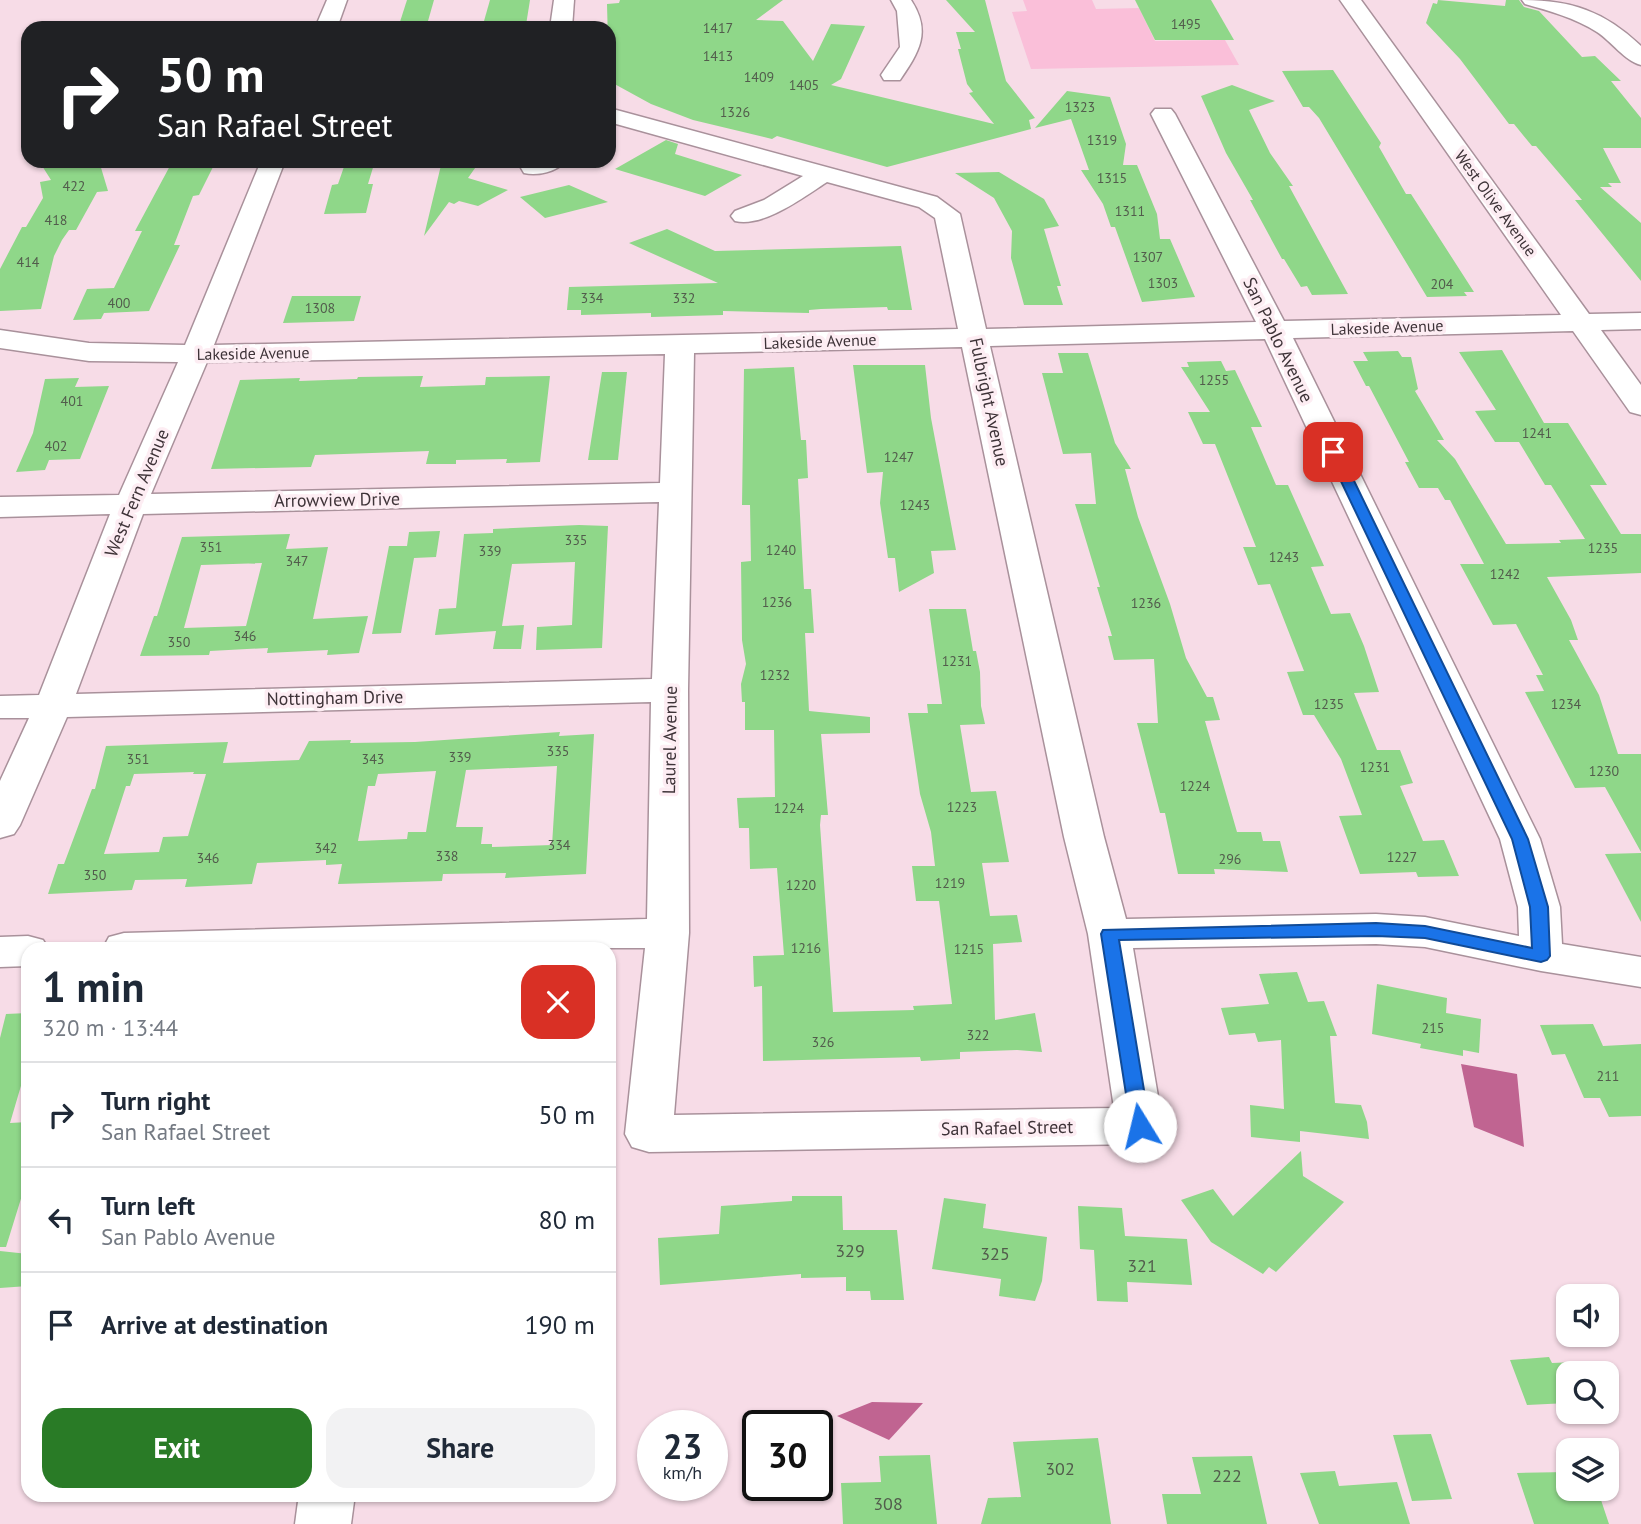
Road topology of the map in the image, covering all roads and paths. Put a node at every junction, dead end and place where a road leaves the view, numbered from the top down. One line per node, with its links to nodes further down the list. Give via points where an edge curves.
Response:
1 (337, 0): 6 (street)
2 (564, 0): 7 (street)
3 (901, 0): 9 (street, via 908,11 911,47)
4 (1350, 0): 16 (street, West Olive Avenue)
5 (1532, 0): 8 (street, via 1590,17 1620,36)
6 (329, 21)
7 (562, 21)
8 (1641, 58)
9 (892, 75)
10 (1163, 114): 17 (street, San Pablo Avenue)
11 (618, 125): 13 (street, Fulbright Avenue)
12 (270, 168): 21 (street, West Fern Avenue)
13 (821, 175): 14 (street, via 773,205); 18 (street, Fulbright Avenue, via 928,202 947,214)
14 (744, 216)
15 (1641, 321): 16 (street, Lakeside Avenue)
16 (1581, 322): 17 (street, Lakeside Avenue); 22 (street, West Olive Avenue)
17 (1275, 331): 18 (street, Lakeside Avenue); 35 (street, San Pablo Avenue, via 1520,839 1539,907)
18 (975, 337): 20 (street, Lakeside Avenue); 31 (street, Fulbright Avenue, via 1084,837)
19 (0, 340): 21 (street, Lakeside Avenue, via 89,352)
20 (680, 345): 21 (street, Lakeside Avenue); 23 (street, Laurel Avenue)
21 (196, 354): 24 (street, West Fern Avenue)
22 (1641, 405)
23 (675, 492): 24 (street, Arrowview Drive); 26 (street, Laurel Avenue)
24 (130, 506): 25 (street, Arrowview Drive); 27 (street, West Fern Avenue)
25 (0, 507)
26 (670, 690): 27 (street, Nottingham Drive); 30 (street, Laurel Avenue)
27 (53, 705): 28 (street, Nottingham Drive); 29 (street, West Fern Avenue)
28 (0, 707)
29 (0, 825)
30 (667, 933): 32 (street); 37 (street, Laurel Avenue)
31 (1110, 934): 35 (street, via 1376,929 1425,932); 37 (street, San Rafael Street, via 1140,1126)
32 (341, 942)
33 (21, 951): 34 (street)
34 (0, 952)
35 (1541, 956): 36 (street)
36 (1641, 972)
37 (649, 1134)
38 (326, 1502): 39 (street)
39 (323, 1524)

